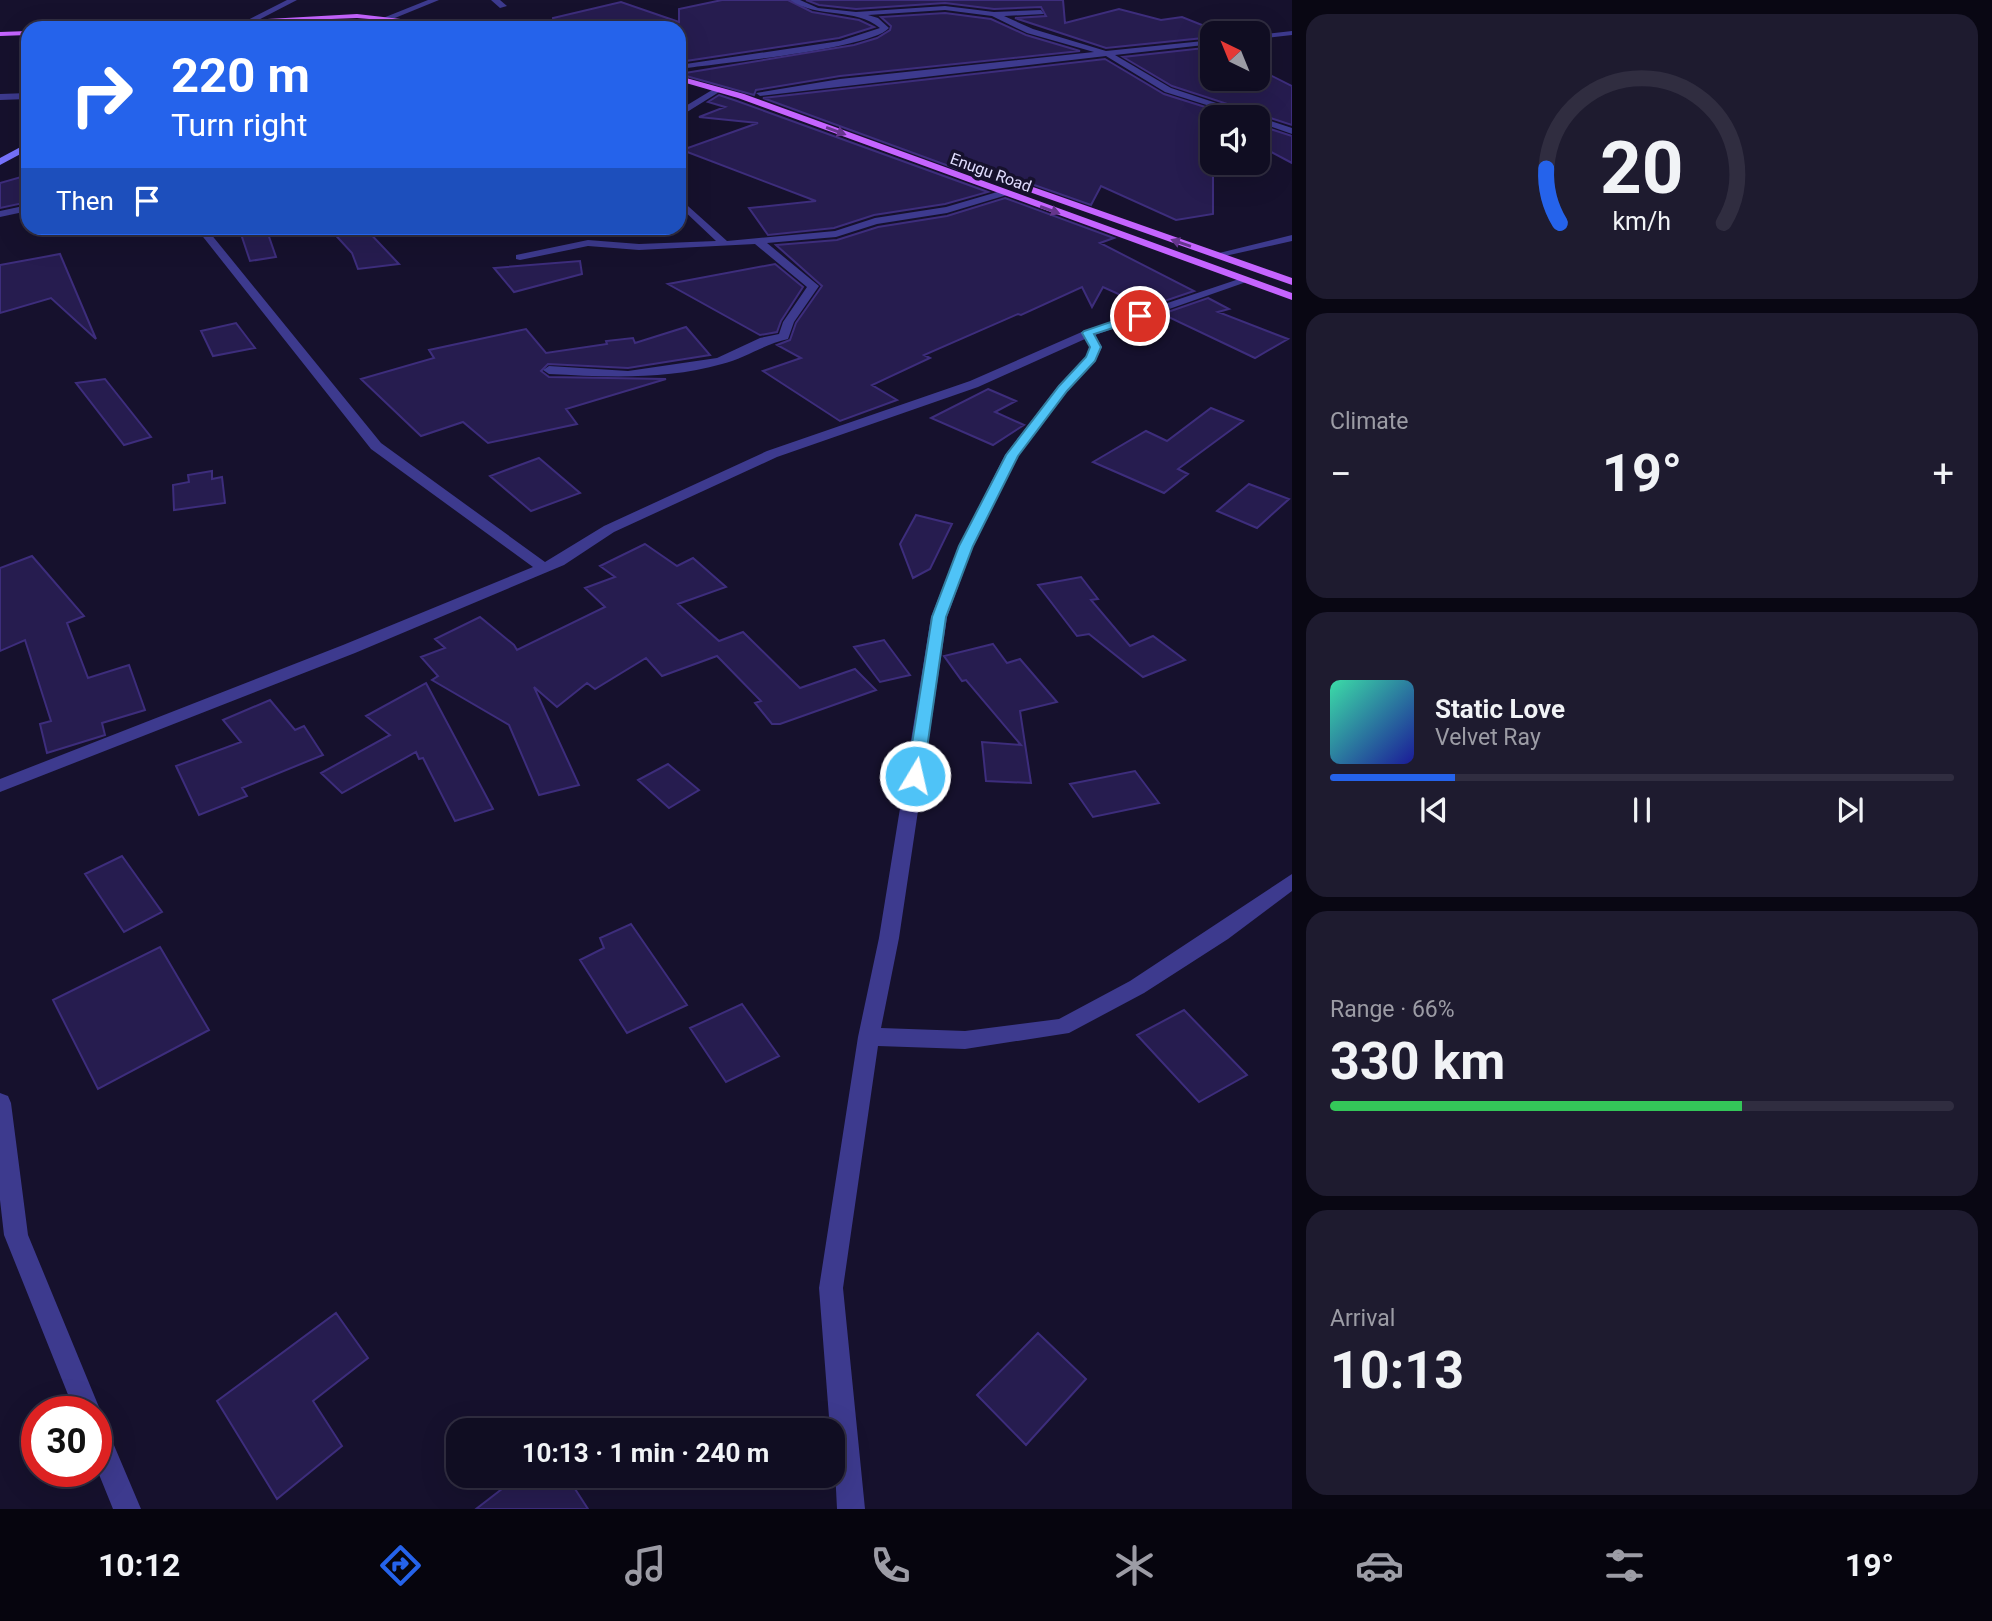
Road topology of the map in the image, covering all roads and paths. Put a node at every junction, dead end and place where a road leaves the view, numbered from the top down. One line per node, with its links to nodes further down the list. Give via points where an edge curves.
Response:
1 (293, 0): 10 (street)
2 (435, 0): 9 (street)
3 (495, 0): 5 (street)
4 (794, 0): 7 (street, via 816,10)
5 (503, 6)
6 (1041, 12): 8 (street)
7 (856, 14): 8 (street, via 945,8); 19 (street, via 885,28 840,43)
8 (994, 14): 18 (street, via 1030,31)
9 (387, 18): 10 (main road); 12 (main road)
10 (253, 20): 11 (main road)
11 (235, 21)
12 (413, 21)
13 (1292, 33): 15 (street)
14 (21, 36): 16 (main road)
15 (1270, 36)
16 (0, 37)
17 (1200, 43): 18 (street)
18 (1108, 54): 23 (street); 26 (street, via 1168,90)
19 (686, 67)
20 (686, 70): 23 (main road)
21 (686, 80): 22 (main road, Enugu Road)
22 (720, 89): 27 (street); 32 (main road, Enugu Road, one-way to 32)
23 (760, 93): 40 (main road, one-way to 23)
24 (21, 96): 25 (street)
25 (0, 97)
26 (1215, 105)
27 (686, 110)
28 (1270, 123): 29 (street)
29 (1292, 131)
30 (21, 150): 31 (street)
31 (0, 162)
32 (1004, 193): 38 (street, via 836,234); 42 (main road, Enugu Road, one-way to 42)
33 (686, 208): 39 (street)
34 (21, 210): 35 (street)
35 (0, 214)
36 (207, 235): 47 (street, via 376,446)
37 (1292, 238): 40 (street)
38 (757, 241): 39 (street); 46 (street, via 813,286 786,321 785,335 720,361 628,375)
39 (725, 244): 41 (street, via 639,247 588,243)
40 (1216, 255): 43 (main road)
41 (520, 257)
42 (1246, 280): 44 (main road, Enugu Road); 45 (street)
43 (1292, 282)
44 (1292, 297)
45 (1088, 333): 47 (street, via 974,384 772,454 609,529); 50 (street, via 1096,347 1091,358 1012,455 966,546 939,617)
46 (549, 370)
47 (543, 568): 48 (street)
48 (0, 786)
49 (1292, 881): 50 (street, via 1222,933 1062,1027 965,1040)
50 (869, 1037): 55 (street, via 831,1288)
51 (0, 1103): 52 (street, via 16,1235)
52 (81, 1396)
53 (112, 1472): 54 (street)
54 (127, 1509)
55 (851, 1509)

